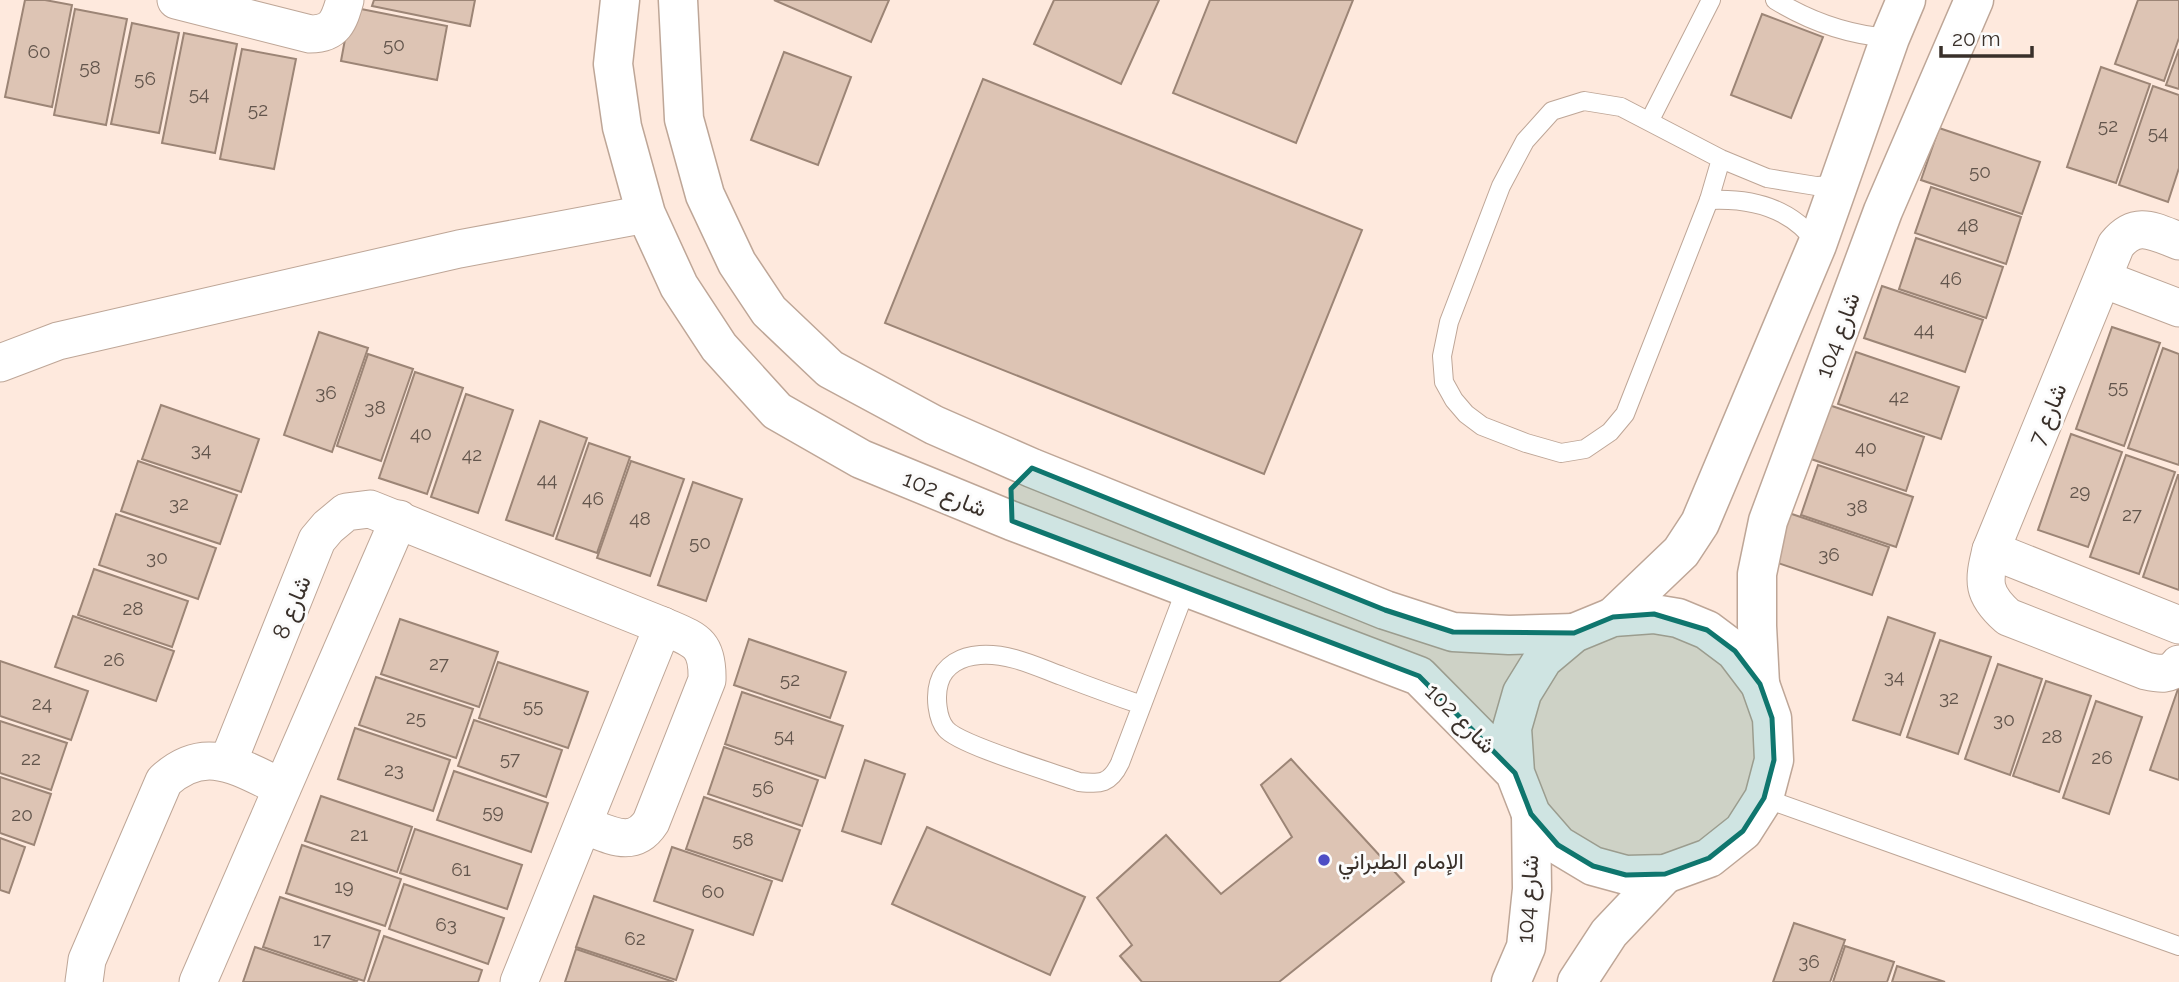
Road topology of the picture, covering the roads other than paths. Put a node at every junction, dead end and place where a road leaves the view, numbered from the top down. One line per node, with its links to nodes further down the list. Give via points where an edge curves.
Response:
1 (176, 0): 2 (street, via 321,34 336,24)
2 (345, 0)
3 (620, 0): 14 (street, شارع 102, via 613,64 622,127)
4 (678, 0): 20 (street, via 684,119 705,195 737,263 769,311 830,369 934,425)
5 (1711, 0): 10 (lane)
6 (1775, 0): 9 (lane, via 1823,24 1862,36)
7 (1906, 0): 9 (street)
8 (1974, 0): 30 (street, شارع 104, via 1883,211 1768,521 1757,574)
9 (1890, 38): 12 (street)
10 (1650, 120): 11 (lane); 13 (lane, via 1621,107 1584,101 1552,111 1525,141 1501,186 1449,322 1444,382 1454,400 1482,426 1561,453 1585,449 1610,432 1625,414)
11 (1721, 159): 12 (lane, via 1767,178); 13 (lane)
12 (1838, 185): 16 (street)
13 (1709, 200): 16 (lane, via 1731,199 1773,208 1808,232)
14 (646, 214): 19 (street, via 459,249 58,341); 22 (street, شارع 102, via 679,286 719,347 777,411 861,459)
15 (2179, 241): 17 (street, شارع 7, via 2134,230 2116,245)
16 (1817, 245): 25 (street, via 1700,523 1681,552)
17 (2103, 279): 18 (street); 23 (street, شارع 7)
18 (2179, 308)
19 (0, 363)
20 (1032, 468): 22 (street, via 1011,489 1007,502); 28 (street, via 1385,610 1453,632)
21 (399, 519): 27 (street, شارع 8); 32 (street, شارع 8, via 370,509 346,512 317,540); 34 (street)
22 (1012, 521): 24 (street, شارع 102)
23 (1991, 550): 26 (street); 29 (street, شارع 7, via 1986,589 2008,617 2147,671 2169,673)
24 (1187, 586): 31 (lane); 33 (street, شارع 102, via 1419,676)
25 (1613, 617): 28 (street); 30 (street, via 1654,614 1707,630 1735,651)
26 (2179, 625)
27 (663, 626): 37 (street); 37 (street, شارع 8, via 693,639 702,649 707,680 651,822 643,834 629,838)
28 (1574, 633): 33 (street, via 1543,659 1522,693 1512,728)
29 (2179, 664)
30 (1760, 684): 35 (street, via 1772,718 1774,761)
31 (1142, 705): 31 (lane, via 1009,657 981,655 960,659 947,669 937,695 946,729 963,741 1079,782 1099,784 1114,776)
32 (228, 762): 34 (street); 40 (street, via 199,761 177,768 164,781 87,960)
33 (1515, 773): 36 (street)
34 (281, 787): 41 (street)
35 (1764, 798): 38 (street, via 1743,831 1709,858); 39 (lane)
36 (1531, 814): 38 (street, via 1558,845 1593,866 1626,875); 43 (street, شارع 104, via 1532,889 1525,947)
37 (583, 825): 42 (street)
38 (1665, 874): 44 (street, via 1609,933)
39 (2179, 946)
40 (84, 982)
41 (198, 982)
42 (519, 982)
43 (1511, 982)
44 (1577, 982)

